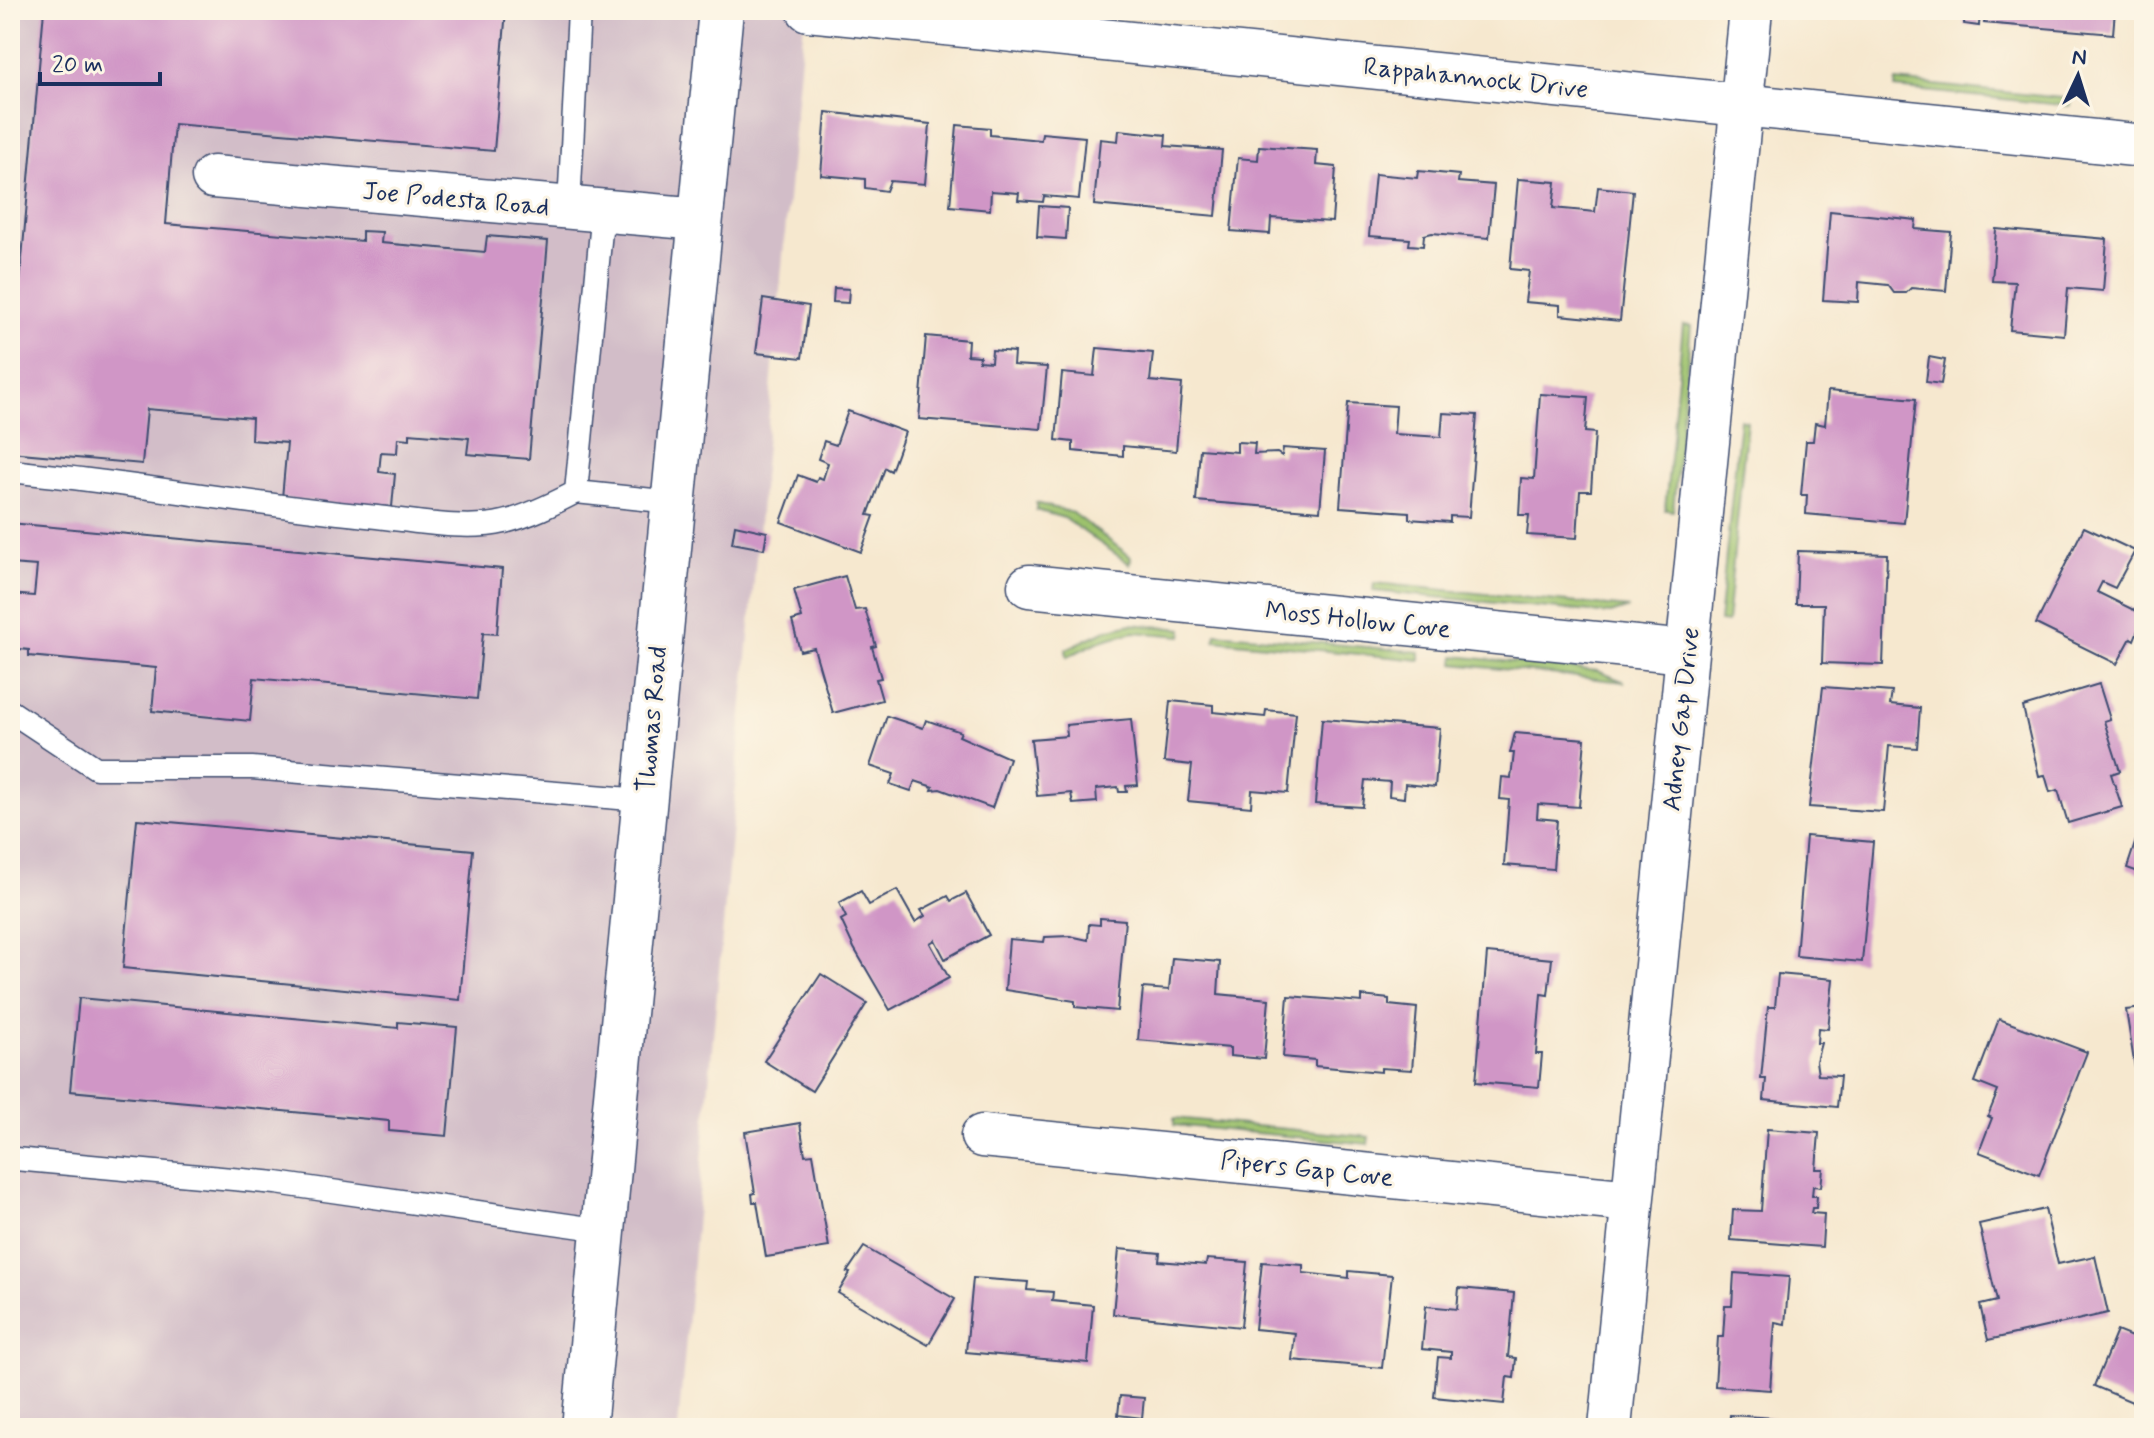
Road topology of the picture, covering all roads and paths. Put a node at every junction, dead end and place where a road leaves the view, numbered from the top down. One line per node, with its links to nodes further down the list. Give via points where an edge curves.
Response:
1 (579, 10): 8 (lane)
2 (721, 10): 9 (street, Thomas Road)
3 (808, 10): 5 (street, Rappahannock Drive)
4 (1751, 10): 5 (street, Adney Gap Drive)
5 (1741, 104): 6 (street, Rappahannock Drive); 14 (street, Adney Gap Drive)
6 (2144, 146)
7 (213, 177): 8 (street, Joe Podesta Road)
8 (586, 209): 9 (street, Joe Podesta Road); 11 (lane)
9 (700, 219): 12 (street, Thomas Road)
10 (10, 471): 11 (lane, via 438,523 502,523)
11 (576, 492): 12 (lane)
12 (672, 502): 16 (street, Thomas Road)
13 (1029, 586): 14 (street, Moss Hollow Cove)
14 (1686, 652): 19 (street, Adney Gap Drive)
15 (10, 711): 16 (lane, via 96,768 252,768)
16 (643, 800): 20 (street, Thomas Road)
17 (982, 1136): 19 (street, Pipers Gap Cove)
18 (15, 1159): 20 (lane, via 276,1183)
19 (1632, 1201): 22 (street, Adney Gap Drive)
20 (603, 1230): 21 (street, Thomas Road)
21 (584, 1428)
22 (1610, 1428)

